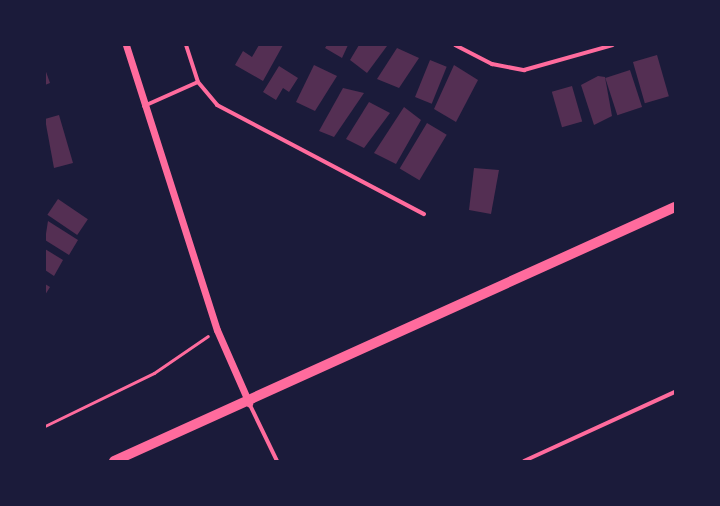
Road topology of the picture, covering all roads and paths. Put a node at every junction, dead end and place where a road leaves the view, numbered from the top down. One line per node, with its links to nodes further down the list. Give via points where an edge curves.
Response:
1 (126, 45): 6 (street)
2 (186, 45): 5 (street)
3 (455, 45): 4 (street, via 492,64 524,70)
4 (613, 45)
5 (198, 82): 6 (street); 8 (street, via 217,105 242,120)
6 (144, 106): 9 (street)
7 (675, 207): 11 (main road)
8 (424, 214)
9 (217, 330): 11 (street); 12 (path, via 154,374)
10 (675, 392): 15 (street)
11 (249, 403): 13 (main road); 14 (street)
12 (45, 426)
13 (114, 461)
14 (277, 461)
15 (524, 461)

